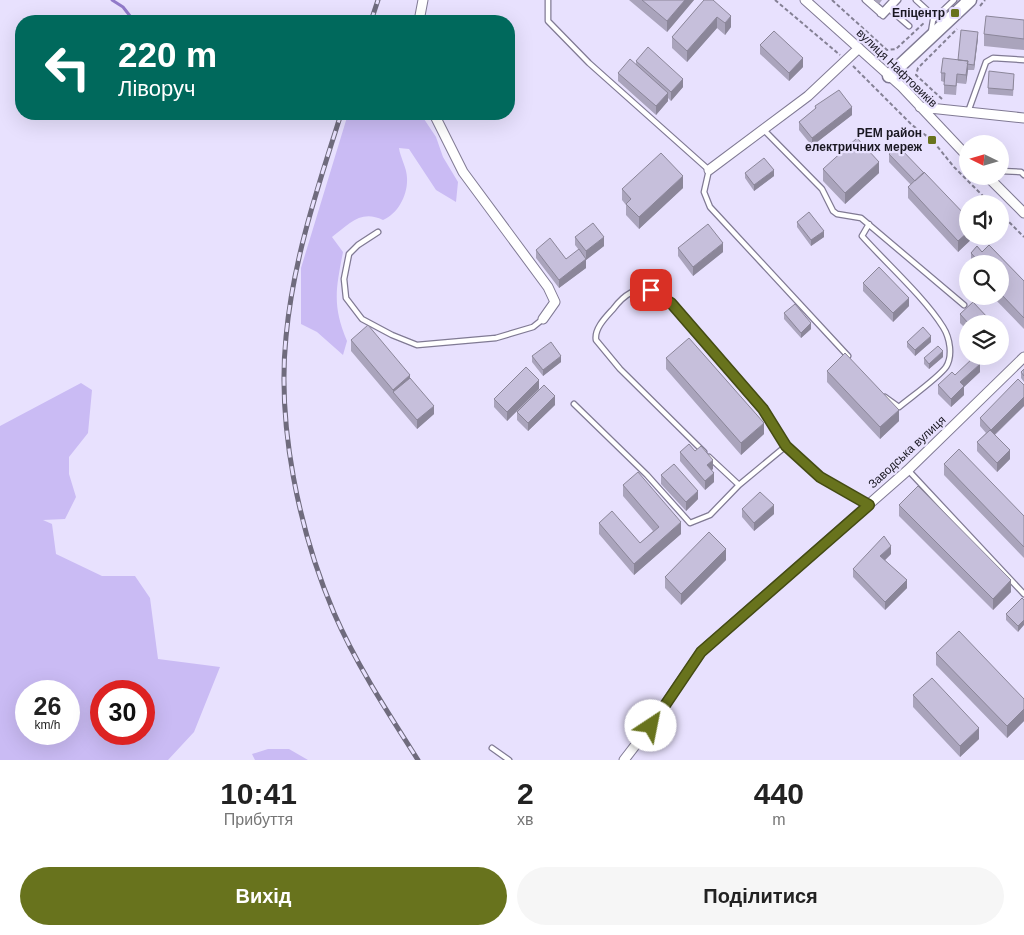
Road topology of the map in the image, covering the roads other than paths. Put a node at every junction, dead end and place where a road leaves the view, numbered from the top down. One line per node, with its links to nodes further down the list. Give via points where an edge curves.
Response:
1 (423, 0): 14 (street)
2 (548, 0): 26 (lane, via 548,21 589,63)
3 (805, 0): 17 (street, вулиця Нафтовиків)
4 (865, 0): 13 (lane)
5 (870, 0): 13 (lane)
6 (893, 0): 11 (lane)
7 (898, 0): 11 (lane)
8 (916, 0): 12 (lane)
9 (954, 0): 16 (lane, via 933,20)
10 (974, 3): 16 (main road)
11 (888, 8): 13 (lane, via 883,16); 15 (lane)
12 (927, 10)
13 (882, 12)
14 (420, 15)
15 (909, 26)
16 (930, 38): 19 (main road)
17 (859, 48): 19 (street, вулиця Нафтовиків); 24 (street, via 808,96)
18 (1024, 60): 21 (lane, via 993,58 986,62)
19 (889, 76): 20 (street, вулиця Нафтовиків)
20 (920, 107): 21 (street); 25 (street, вулиця Нафтовиків)
21 (968, 112): 22 (street)
22 (1024, 118)
23 (437, 120): 34 (street, via 463,172 548,287 554,302)
24 (763, 129): 26 (street); 31 (lane, via 822,189 833,211 861,218)
25 (959, 148)
26 (709, 170): 36 (lane, via 704,192 710,207)
27 (1009, 171): 28 (lane)
28 (1024, 175)
29 (996, 185): 30 (street)
30 (1024, 213)
31 (869, 224): 33 (lane); 37 (lane, via 862,236 931,311 950,343 950,358 945,368 899,407)
32 (378, 232): 34 (lane, via 349,254 344,279 346,298 362,320 417,345 496,338 533,327)
33 (959, 301)
34 (543, 319)
35 (1024, 357): 40 (street, Заводська вулиця)
36 (852, 360)
37 (878, 390)
38 (574, 404): 41 (lane, via 647,475 690,523 710,515)
39 (786, 446): 41 (lane); 41 (lane, via 763,409 671,303 651,290 634,290 620,299 602,322 596,340 620,369); 42 (lane, via 820,477)
40 (908, 470): 42 (street, Заводська вулиця); 43 (lane)
41 (739, 485)
42 (869, 505): 46 (street, Заводська вулиця, via 701,652)
43 (1024, 594)
44 (492, 748): 45 (lane)
45 (509, 760)
46 (624, 760)

